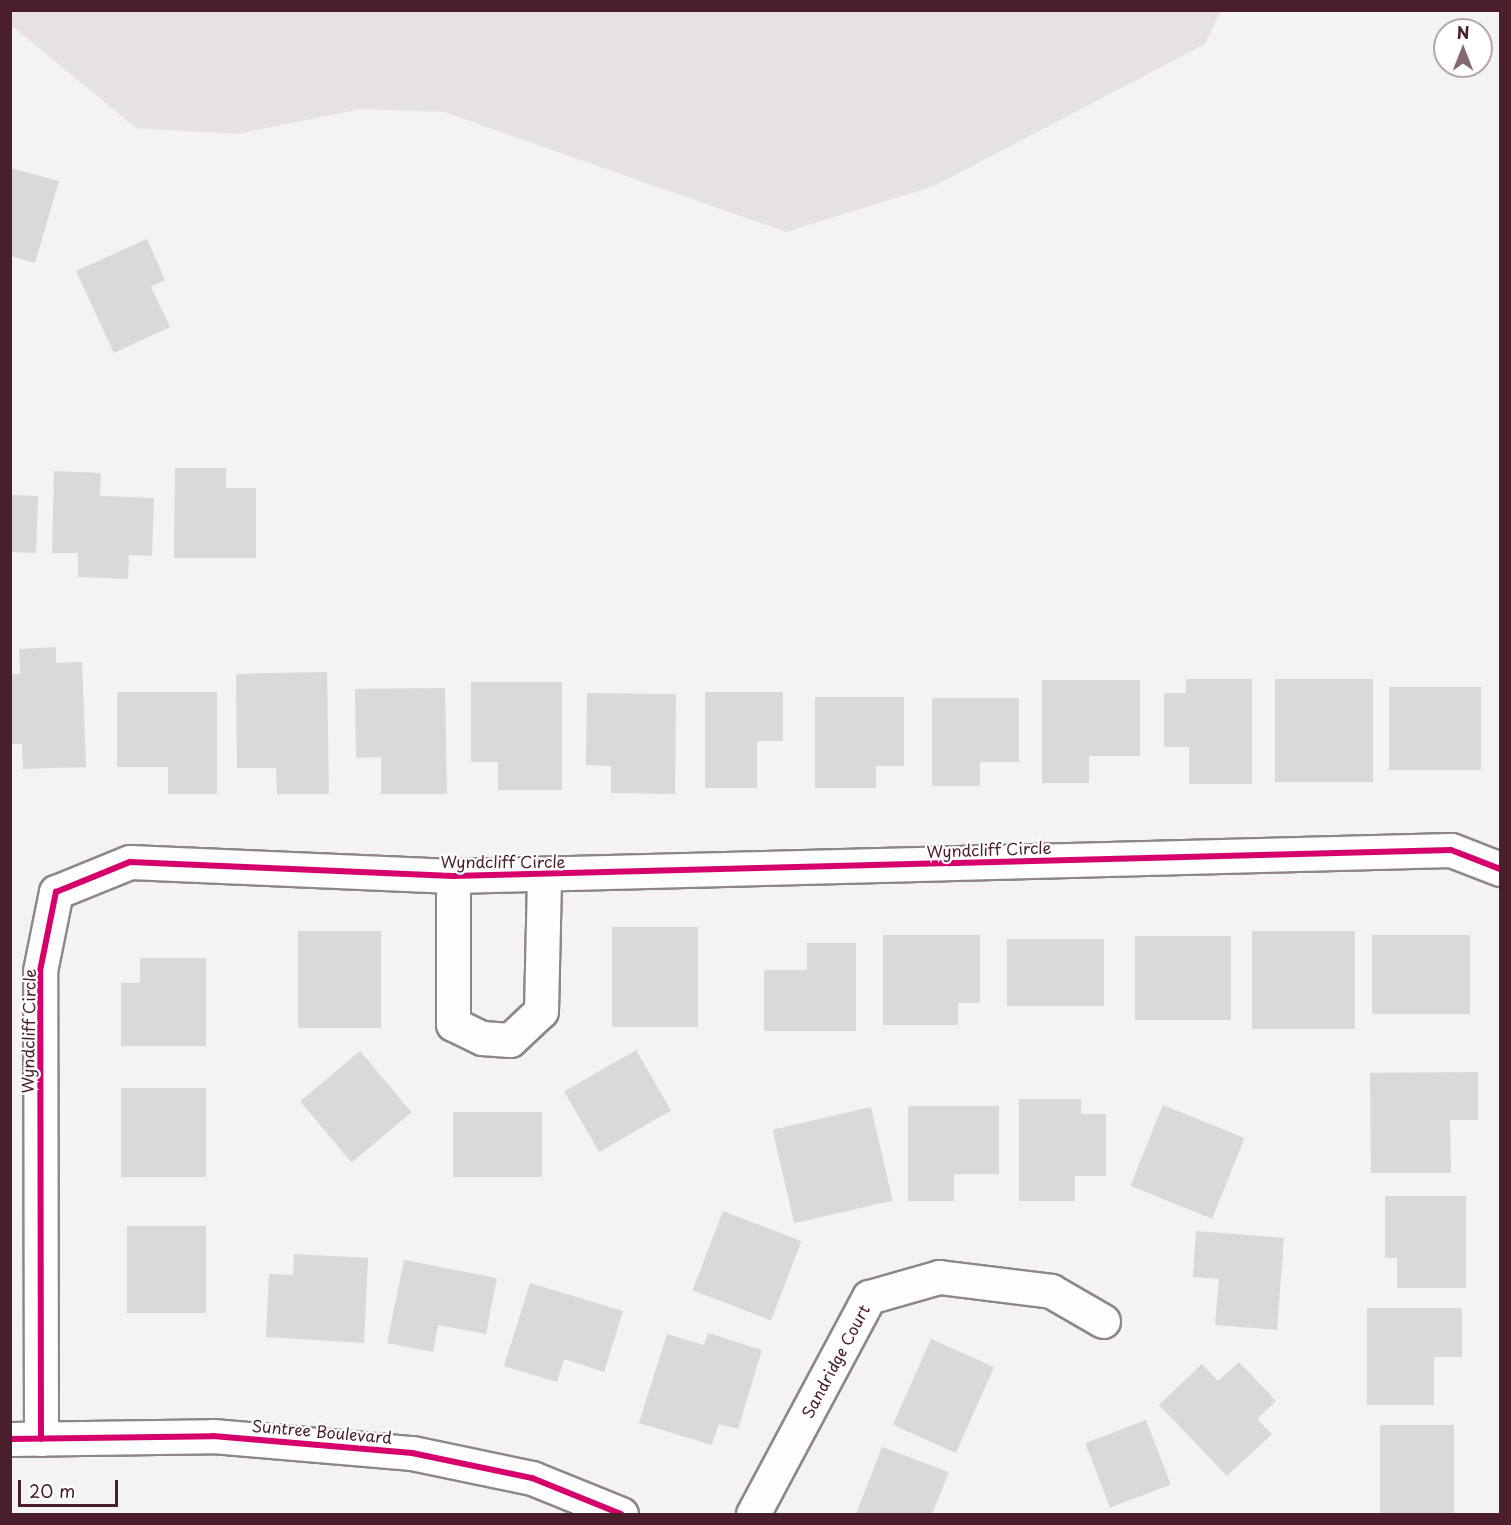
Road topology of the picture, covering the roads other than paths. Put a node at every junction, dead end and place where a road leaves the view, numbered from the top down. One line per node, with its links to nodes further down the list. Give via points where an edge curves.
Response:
1 (1500, 869): 2 (street, Wyndcliff Circle, via 1450,850)
2 (544, 875): 3 (street, Wyndcliff Circle); 3 (street, via 542,1011 510,1040 482,1038 453,1024)
3 (453, 876): 5 (street, Wyndcliff Circle, via 130,862 56,892 40,971)
4 (1102, 1321): 7 (street, Sandridge Court, via 1051,1291 939,1277 869,1297)
5 (26, 1439): 6 (street, Suntree Boulevard, via 213,1436 412,1453 532,1478)
6 (621, 1515)
7 (753, 1515)

